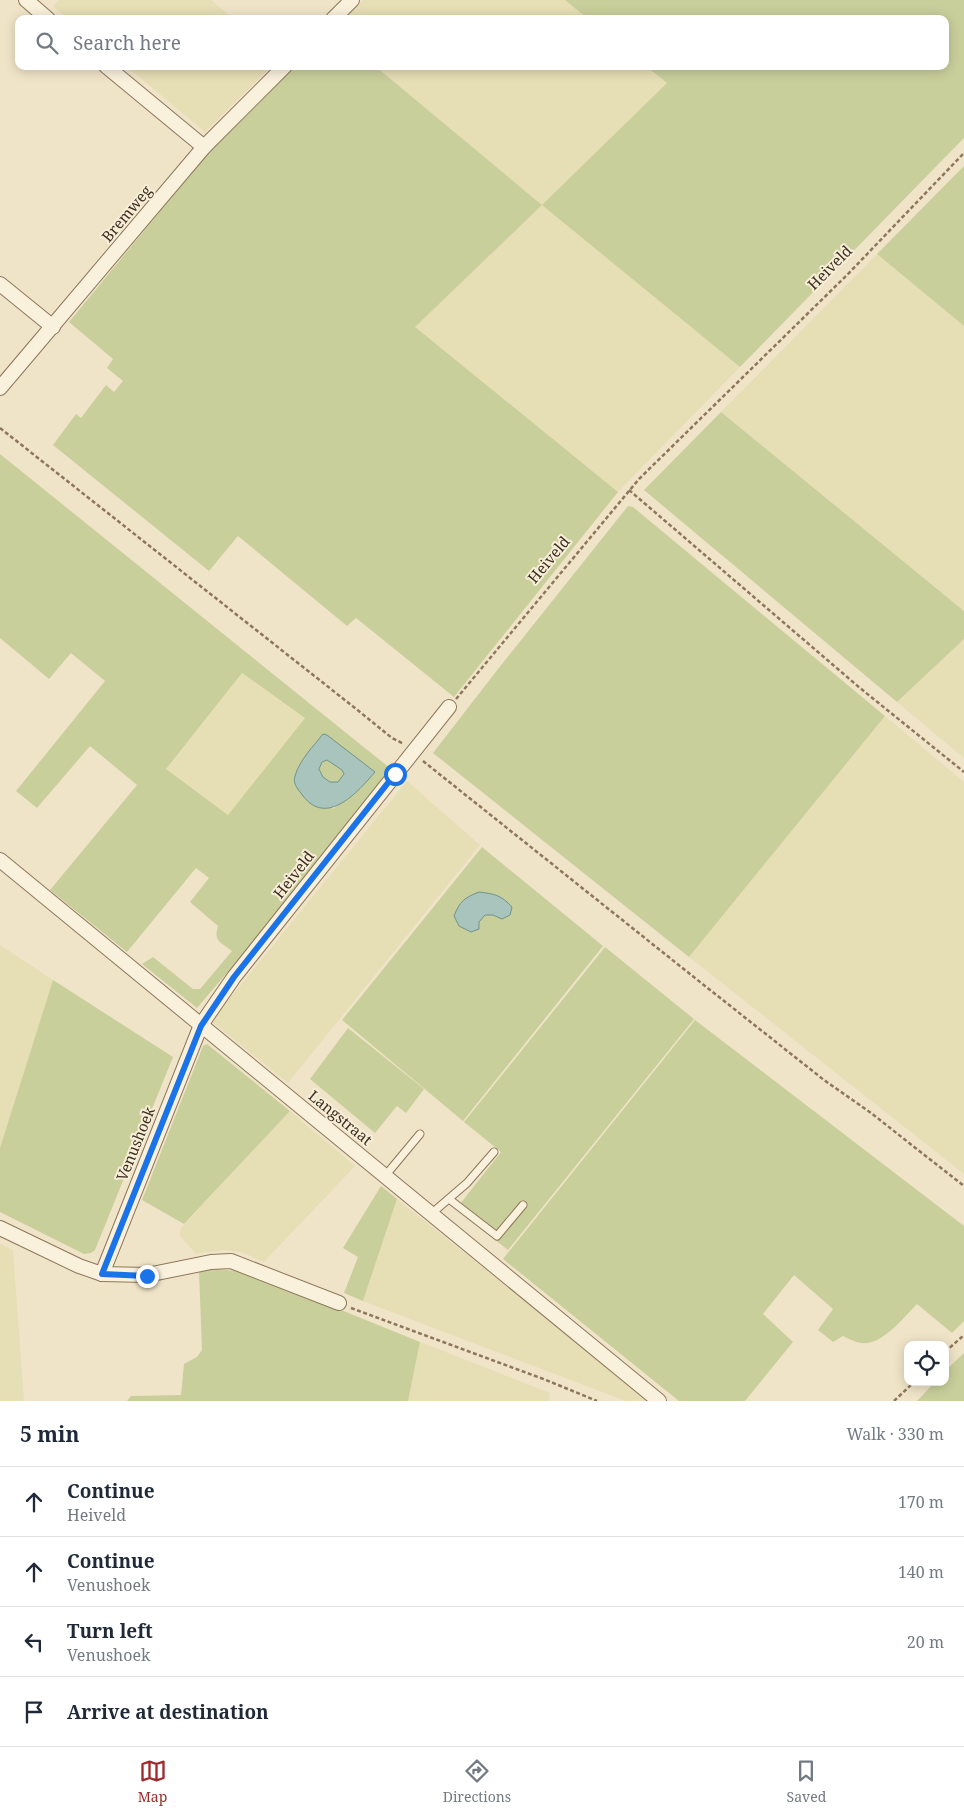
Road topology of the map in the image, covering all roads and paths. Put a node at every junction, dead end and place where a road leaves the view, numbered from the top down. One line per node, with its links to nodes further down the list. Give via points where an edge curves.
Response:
1 (26, 0): 3 (street)
2 (352, 0): 4 (street)
3 (43, 15)
4 (337, 15)
5 (111, 70): 7 (street)
6 (281, 70): 7 (street, Bremweg)
7 (204, 147): 10 (street, Bremweg)
8 (964, 153): 13 (path, Heiveld)
9 (0, 284): 10 (street)
10 (53, 327): 11 (street, Bremweg)
11 (0, 388)
12 (0, 428): 15 (path, via 385,732)
13 (629, 490): 14 (path, Heiveld); 16 (path, via 860,688)
14 (449, 707): 15 (street, Heiveld)
15 (414, 750): 18 (street, Heiveld, via 234,977); 22 (path, via 428,766 653,945)
16 (964, 772)
17 (0, 860): 18 (street, Langstraat)
18 (201, 1026): 21 (street, Langstraat); 27 (street, Venushoek)
19 (420, 1134): 21 (lane)
20 (494, 1152): 23 (lane)
21 (385, 1176): 25 (street, Langstraat)
22 (964, 1186)
23 (449, 1199): 24 (lane, via 497,1236); 25 (lane)
24 (523, 1205)
25 (431, 1214): 33 (street, Langstraat)
26 (0, 1228): 27 (street)
27 (102, 1274): 28 (street, via 147,1276 211,1262 231,1261)
28 (339, 1303): 32 (path)
29 (964, 1335): 30 (path)
30 (949, 1348)
31 (910, 1386): 34 (path)
32 (597, 1401)
33 (659, 1401)
34 (894, 1401)

